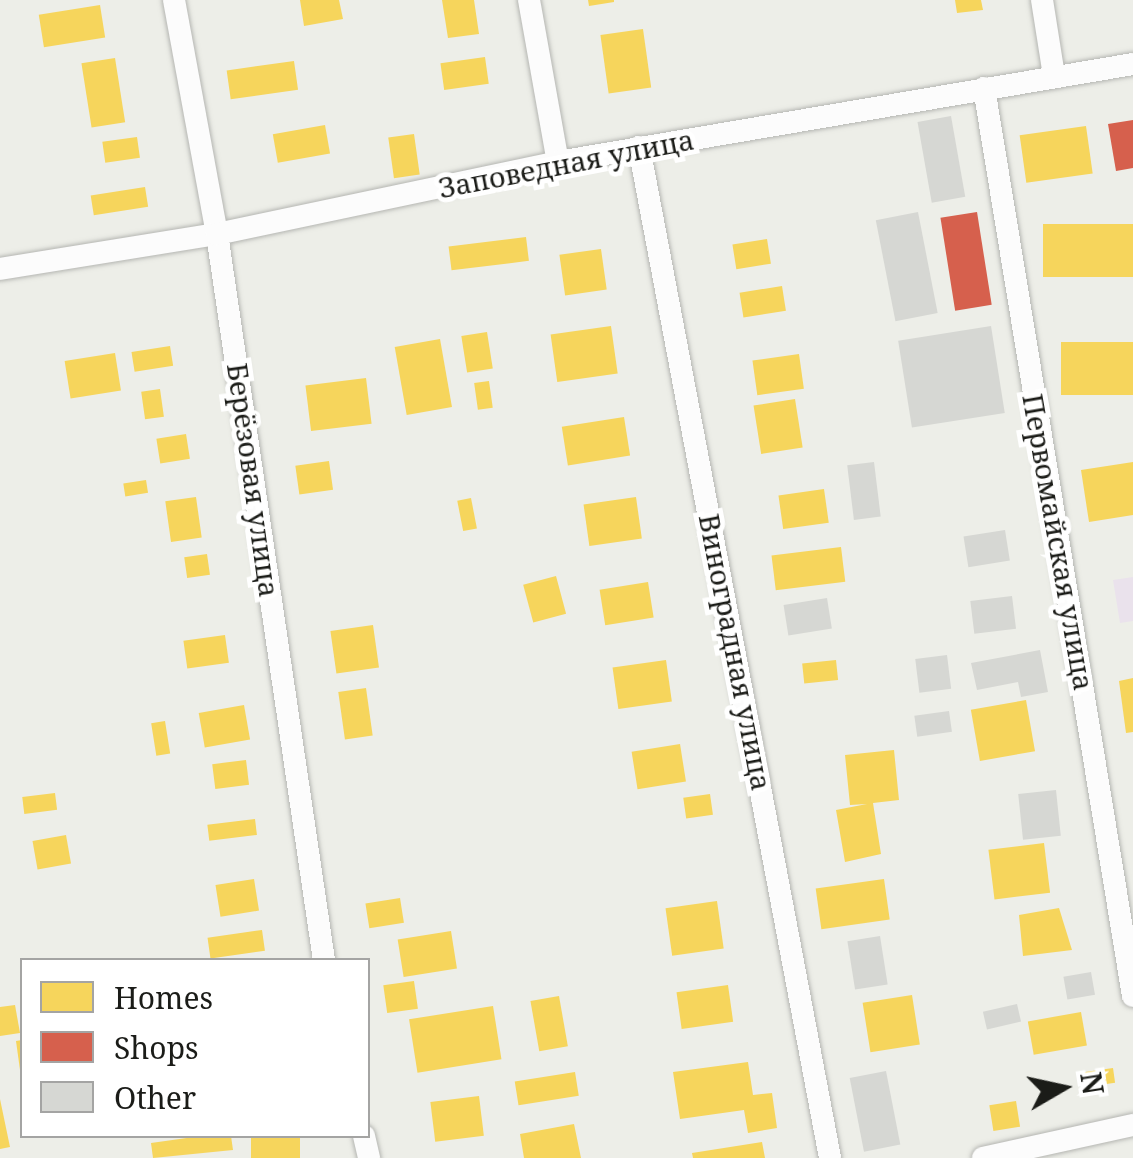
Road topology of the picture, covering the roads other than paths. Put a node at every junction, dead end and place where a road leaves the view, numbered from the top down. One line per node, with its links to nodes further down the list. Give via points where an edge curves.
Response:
1 (174, 0): 9 (street, Берёзовая улица)
2 (529, 0): 8 (street)
3 (1042, 0): 5 (street)
4 (1133, 64): 5 (street, Заповедная улица)
5 (1054, 76): 6 (street, Заповедная улица)
6 (984, 88): 7 (street, Заповедная улица); 12 (street, Первомайская улица)
7 (639, 148): 8 (street, Заповедная улица); 14 (street, Виноградная улица)
8 (558, 162): 9 (street, Заповедная улица)
9 (218, 234): 10 (street, Заповедная улица); 11 (street, Берёзовая улица)
10 (0, 269)
11 (324, 958)
12 (1133, 996)
13 (1133, 1125): 15 (street)
14 (830, 1158)
15 (984, 1158)

